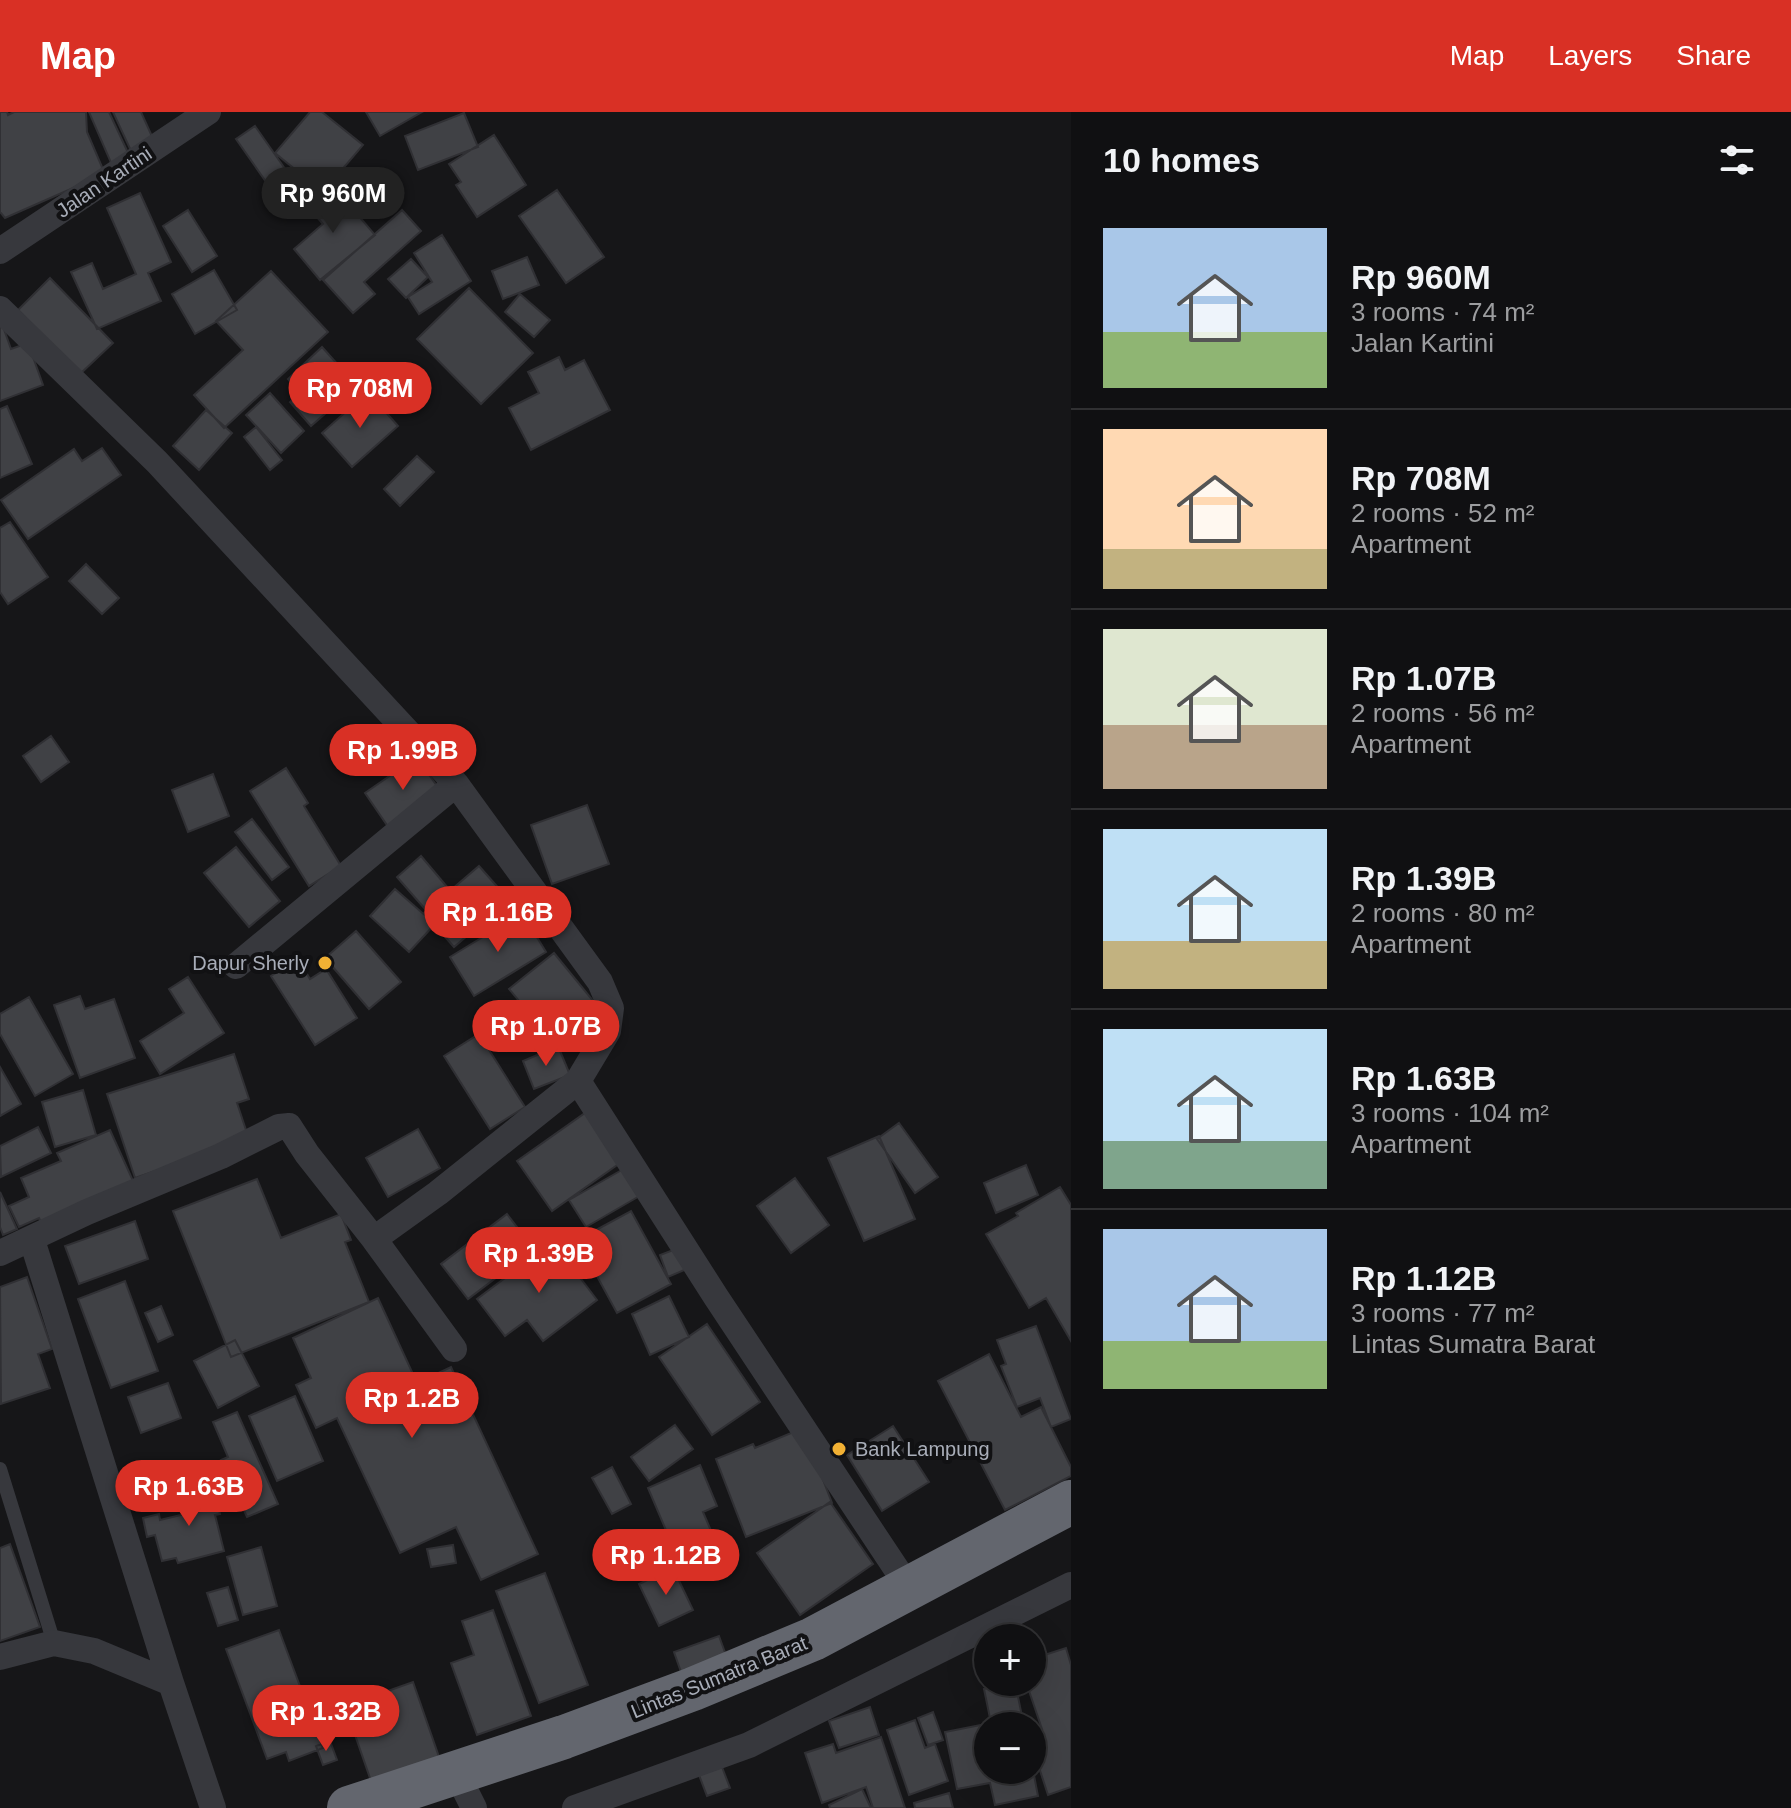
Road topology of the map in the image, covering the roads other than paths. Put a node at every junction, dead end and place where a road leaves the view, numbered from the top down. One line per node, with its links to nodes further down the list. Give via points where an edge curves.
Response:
1 (208, 112): 2 (street, Jalan Kartini)
2 (0, 251)
3 (0, 309): 4 (street, via 157,462)
4 (456, 784): 5 (street); 6 (street, via 600,982 611,1008 608,1031)
5 (236, 966)
6 (578, 1081): 7 (street); 14 (street)
7 (374, 1239): 8 (street, via 289,1126); 10 (street)
8 (32, 1240): 9 (street); 17 (street)
9 (0, 1253)
10 (454, 1349)
11 (0, 1469): 15 (lane)
12 (1071, 1502): 14 (highway, Lintas Sumatra Barat)
13 (1071, 1585): 19 (street, via 749,1745)
14 (909, 1588): 18 (highway, Lintas Sumatra Barat, via 813,1639 564,1737)
15 (54, 1643): 16 (street); 17 (street, via 94,1651)
16 (0, 1657)
17 (171, 1683): 20 (street)
18 (467, 1794): 21 (highway, Lintas Sumatra Barat)
19 (627, 1799): 22 (street)
20 (213, 1808)
21 (349, 1808)
22 (575, 1808)

